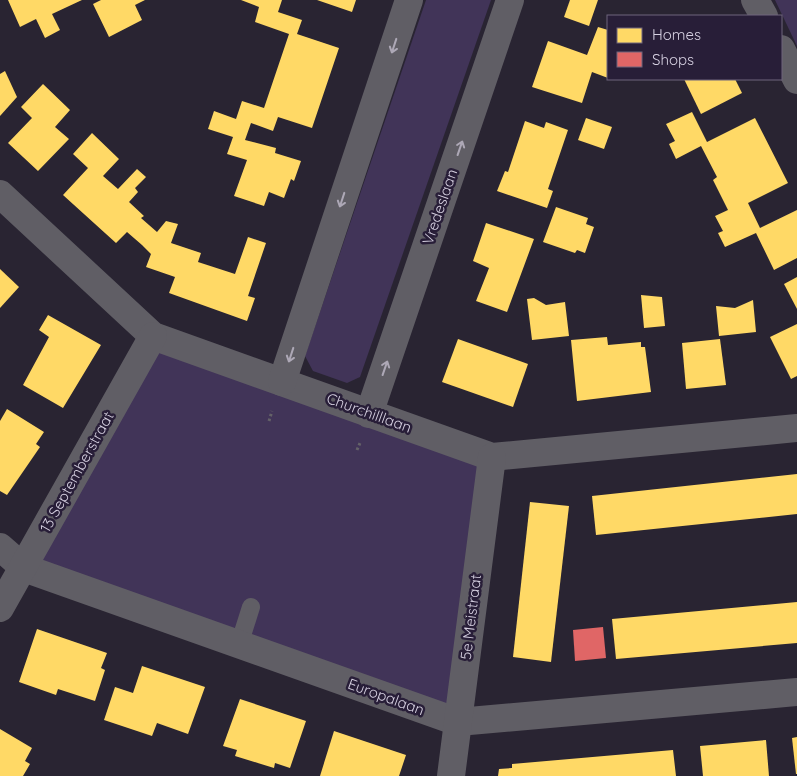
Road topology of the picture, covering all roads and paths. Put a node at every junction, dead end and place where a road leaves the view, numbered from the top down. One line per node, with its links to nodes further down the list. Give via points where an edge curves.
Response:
1 (409, 0): 9 (street, one-way to 9)
2 (510, 0): 10 (street, Vredeslaan, one-way to 2)
3 (755, 0): 4 (street)
4 (763, 15)
5 (782, 51): 6 (street)
6 (797, 80)
7 (0, 194): 8 (street, Churchilllaan)
8 (153, 336): 9 (street, Churchilllaan); 14 (street, 13 Septemberstraat)
9 (282, 382): 10 (street, Churchilllaan)
10 (369, 414): 12 (street, Churchilllaan)
11 (797, 428): 12 (street, Churchilllaan)
12 (492, 457): 19 (street, 5e Meistraat)
13 (0, 546): 14 (street, Europalaan)
14 (24, 568): 15 (street, 13 Septemberstraat); 17 (street, Europalaan)
15 (0, 608)
16 (251, 608): 17 (lane)
17 (239, 644): 19 (street, Europalaan)
18 (797, 692): 19 (street, Europalaan)
19 (458, 722): 20 (street, 5e Meistraat)
20 (451, 776)

